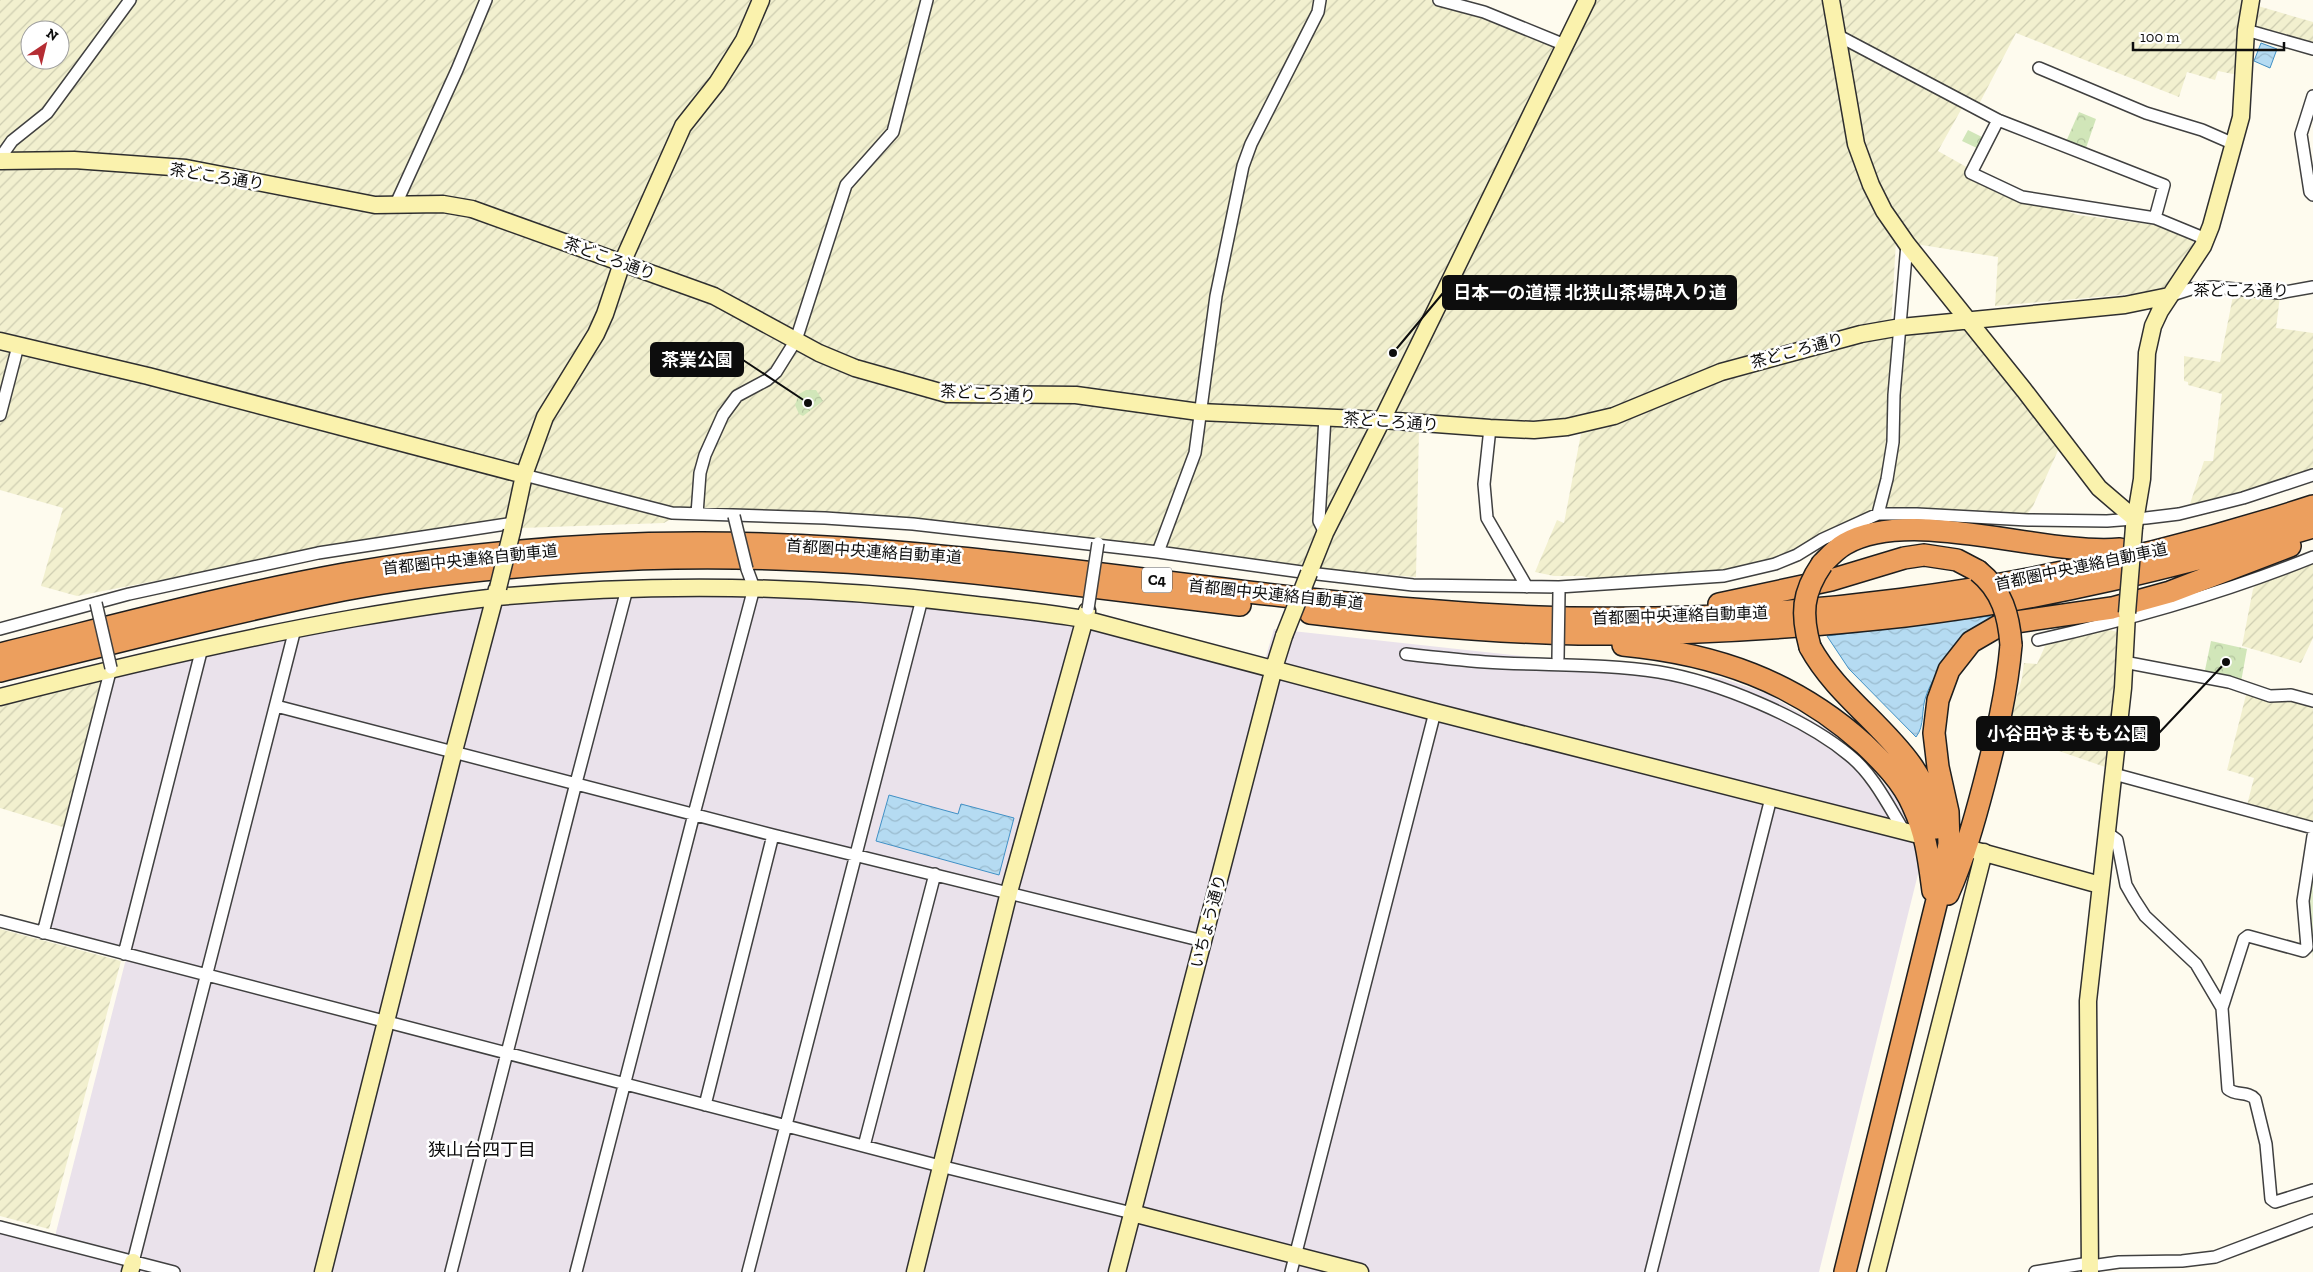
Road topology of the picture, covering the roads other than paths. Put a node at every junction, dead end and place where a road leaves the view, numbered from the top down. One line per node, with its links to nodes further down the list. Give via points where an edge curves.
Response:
1 (130, 0): 18 (street, via 47,113 12,141)
2 (486, 0): 20 (street)
3 (762, 0): 24 (street, via 717,83 683,126)
4 (927, 0): 29 (street, via 892,132 846,185)
5 (1320, 0): 32 (street, via 1318,12 1243,166 1216,296)
6 (1440, 0): 12 (street, via 1484,12)
7 (1587, 0): 12 (street, いちょう通り)
8 (1831, 0): 11 (street)
9 (2251, 0): 10 (street)
10 (2246, 30): 13 (street); 17 (street, via 2243,100)
11 (1837, 35): 16 (street); 23 (street, via 1860,158 1884,211)
12 (1565, 45): 35 (street, いちょう通り)
13 (2313, 49)
14 (2038, 68): 17 (street, via 2146,113 2202,130)
15 (2313, 96): 19 (street, via 2301,134)
16 (1998, 120): 21 (street, via 2164,185); 21 (street, via 1971,174 2022,197)
17 (2234, 144): 22 (street)
18 (0, 159): 20 (street, 茶どころ通り, via 74,160 186,168 375,205)
19 (2313, 195)
20 (395, 206): 24 (street, 茶どころ通り, via 443,204 472,209)
21 (2155, 218): 22 (street)
22 (2206, 239): 26 (street)
23 (1907, 244): 27 (street); 28 (street)
24 (622, 263): 29 (street, 茶どころ通り, via 714,296); 38 (street, via 596,334 545,417)
25 (2313, 287): 26 (street, 茶どころ通り, via 2279,293 2191,288)
26 (2169, 296): 27 (street, 茶どころ通り, via 2125,305); 43 (street, via 2153,326 2147,353 2142,479)
27 (1968, 321): 28 (street, 茶どころ通り); 43 (street, via 2099,488)
28 (1901, 327): 36 (street, 茶どころ通り, via 1750,362 1614,416 1567,427 1534,430); 41 (street, via 1893,442)
29 (796, 340): 32 (street, 茶どころ通り, via 855,368 947,394 1076,395); 40 (street, via 776,372 737,396 723,415 700,472)
30 (0, 341): 31 (street)
31 (18, 346): 33 (street); 38 (street, via 148,376)
32 (1199, 412): 34 (street, 茶どころ通り); 50 (street, via 1195,453)
33 (0, 415)
34 (1325, 417): 35 (street, 茶どころ通り); 46 (street, via 1319,521)
35 (1382, 420): 36 (street, 茶どころ通り); 46 (street, いちょう通り)
36 (1490, 428): 53 (street, via 1484,484 1487,518)
37 (2313, 475): 43 (street, via 2243,498)
38 (524, 476): 40 (street, via 672,513); 44 (street)
39 (2313, 506): 49 (highway, 首都圏中央連絡自動車道 / C4)
40 (697, 514): 42 (street)
41 (1878, 514): 43 (street); 56 (street, via 1775,564 1724,576)
42 (734, 516): 48 (street, via 914,524); 55 (street, bridge)
43 (2134, 522): 62 (street, bridge)
44 (512, 527): 57 (street, bridge); 59 (street, via 318,553)
45 (2313, 527): 63 (highway, 首都圏中央連絡自動車道 / C4, via 2104,582 1908,616 1681,632 1579,634)
46 (1325, 533): 52 (street, いちょう通り)
47 (2313, 537): 97 (highway, via 2170,592 2112,608 2002,624 1971,642 1949,670 1938,700 1934,733 1948,812 1949,844)
48 (1098, 543): 50 (street); 60 (street, bridge)
49 (2189, 543): 61 (highway, 首都圏中央連絡自動車道 / C4, via 2011,582 1825,609 1632,618); 92 (highway, bridge, via 2106,551 1911,530 1881,532 1860,538 1845,544 1822,564 1808,589 1804,607 1810,647 1838,688 1904,754 1923,781 1934,811 1939,855)
50 (1158, 552): 52 (street)
51 (2313, 558): 62 (street, via 2266,576)
52 (1309, 573): 53 (street, via 1413,585); 73 (street, いちょう通り, bridge)
53 (1527, 587): 56 (street)
54 (627, 588): 55 (street); 57 (street); 81 (street)
55 (754, 588): 58 (street); 83 (street)
56 (1559, 590): 70 (street, bridge)
57 (496, 593): 65 (street); 79 (street)
58 (922, 599): 60 (street, via 1054,614); 89 (street)
59 (96, 603): 64 (street); 72 (street, bridge)
60 (1086, 614): 73 (street); 93 (street)
61 (1477, 614): 68 (highway, 首都圏中央連絡自動車道 / C4, via 1333,601 900,550 689,543 581,547 462,557 344,574); 97 (highway, bridge, via 1637,614 1708,606 1831,580 1924,555 1957,560 1978,571 1996,590 2010,627 2007,678 1974,822 1959,870)
62 (2127, 616): 66 (street); 71 (street)
63 (1448, 627): 74 (highway, 首都圏中央連絡自動車道 / C4, via 1390,623 944,570 803,560 690,558 503,569 346,590 219,617); 92 (highway, via 1659,648 1733,666 1780,686 1852,734 1900,784 1922,826)
64 (0, 629)
65 (296, 629): 67 (street); 77 (street)
66 (2038, 640)
67 (202, 648): 72 (street); 98 (street)
68 (0, 654)
69 (1406, 654): 70 (street, via 1484,662)
70 (1558, 661): 86 (street, via 1660,672 1731,692 1798,721 1850,755 1879,789)
71 (2124, 662): 76 (street, via 2229,682 2270,696 2291,695); 80 (street)
72 (111, 668): 75 (street); 95 (street)
73 (1274, 668): 78 (street); 96 (street, いちょう通り)
74 (0, 671)
75 (0, 696)
76 (2313, 701)
77 (276, 706): 79 (street); 99 (street)
78 (1435, 712): 82 (street); 112 (street)
79 (454, 751): 81 (street); 101 (street)
80 (2114, 774): 84 (street); 85 (street)
81 (576, 783): 83 (street); 102 (street)
82 (1771, 798): 86 (street); 123 (street)
83 (694, 814): 87 (street); 103 (street)
84 (2313, 828)
85 (2106, 832): 91 (street); 100 (street, via 2116,840 2126,885 2134,899 2146,916 2196,964)
86 (1909, 833)
87 (773, 835): 89 (street); 104 (street)
88 (2313, 836): 100 (street, via 2303,901 2307,948 2303,951 2248,936 2244,939)
89 (855, 854): 90 (street); 105 (street)
90 (935, 874): 93 (street); 106 (street)
91 (2100, 884): 114 (street, via 2088,1001); 126 (street, via 1978,851)
92 (1933, 891): 124 (highway)
93 (1009, 892): 96 (street); 107 (street)
94 (0, 921): 95 (street)
95 (43, 933): 98 (street)
96 (1203, 941): 109 (street, いちょう通り)
97 (1926, 943): 125 (highway)
98 (124, 954): 99 (street)
99 (206, 976): 101 (street); 113 (street)
100 (2222, 1008): 108 (street, via 2228,1089 2233,1093 2249,1094 2255,1099 2266,1144 2270,1199 2275,1202)
101 (387, 1023): 102 (street); 116 (street)
102 (506, 1053): 103 (street); 117 (street)
103 (626, 1084): 104 (street); 118 (street)
104 (705, 1105): 105 (street)
105 (786, 1125): 106 (street); 119 (street)
106 (864, 1146): 107 (street)
107 (940, 1166): 109 (street); 120 (street)
108 (2313, 1190)
109 (1132, 1213): 112 (street); 121 (street, いちょう通り)
110 (2313, 1220): 114 (street, via 2215,1257 2119,1262)
111 (0, 1228): 113 (street)
112 (1293, 1264): 122 (street)
113 (131, 1267): 115 (street)
114 (2089, 1268): 127 (street)
115 (174, 1272)
116 (323, 1272)
117 (451, 1272)
118 (576, 1272)
119 (748, 1272)
120 (915, 1272)
121 (1117, 1272)
122 (1360, 1272)
123 (1651, 1272)
124 (1833, 1272)
125 (1845, 1272)
126 (1877, 1272)
127 (2036, 1272)

